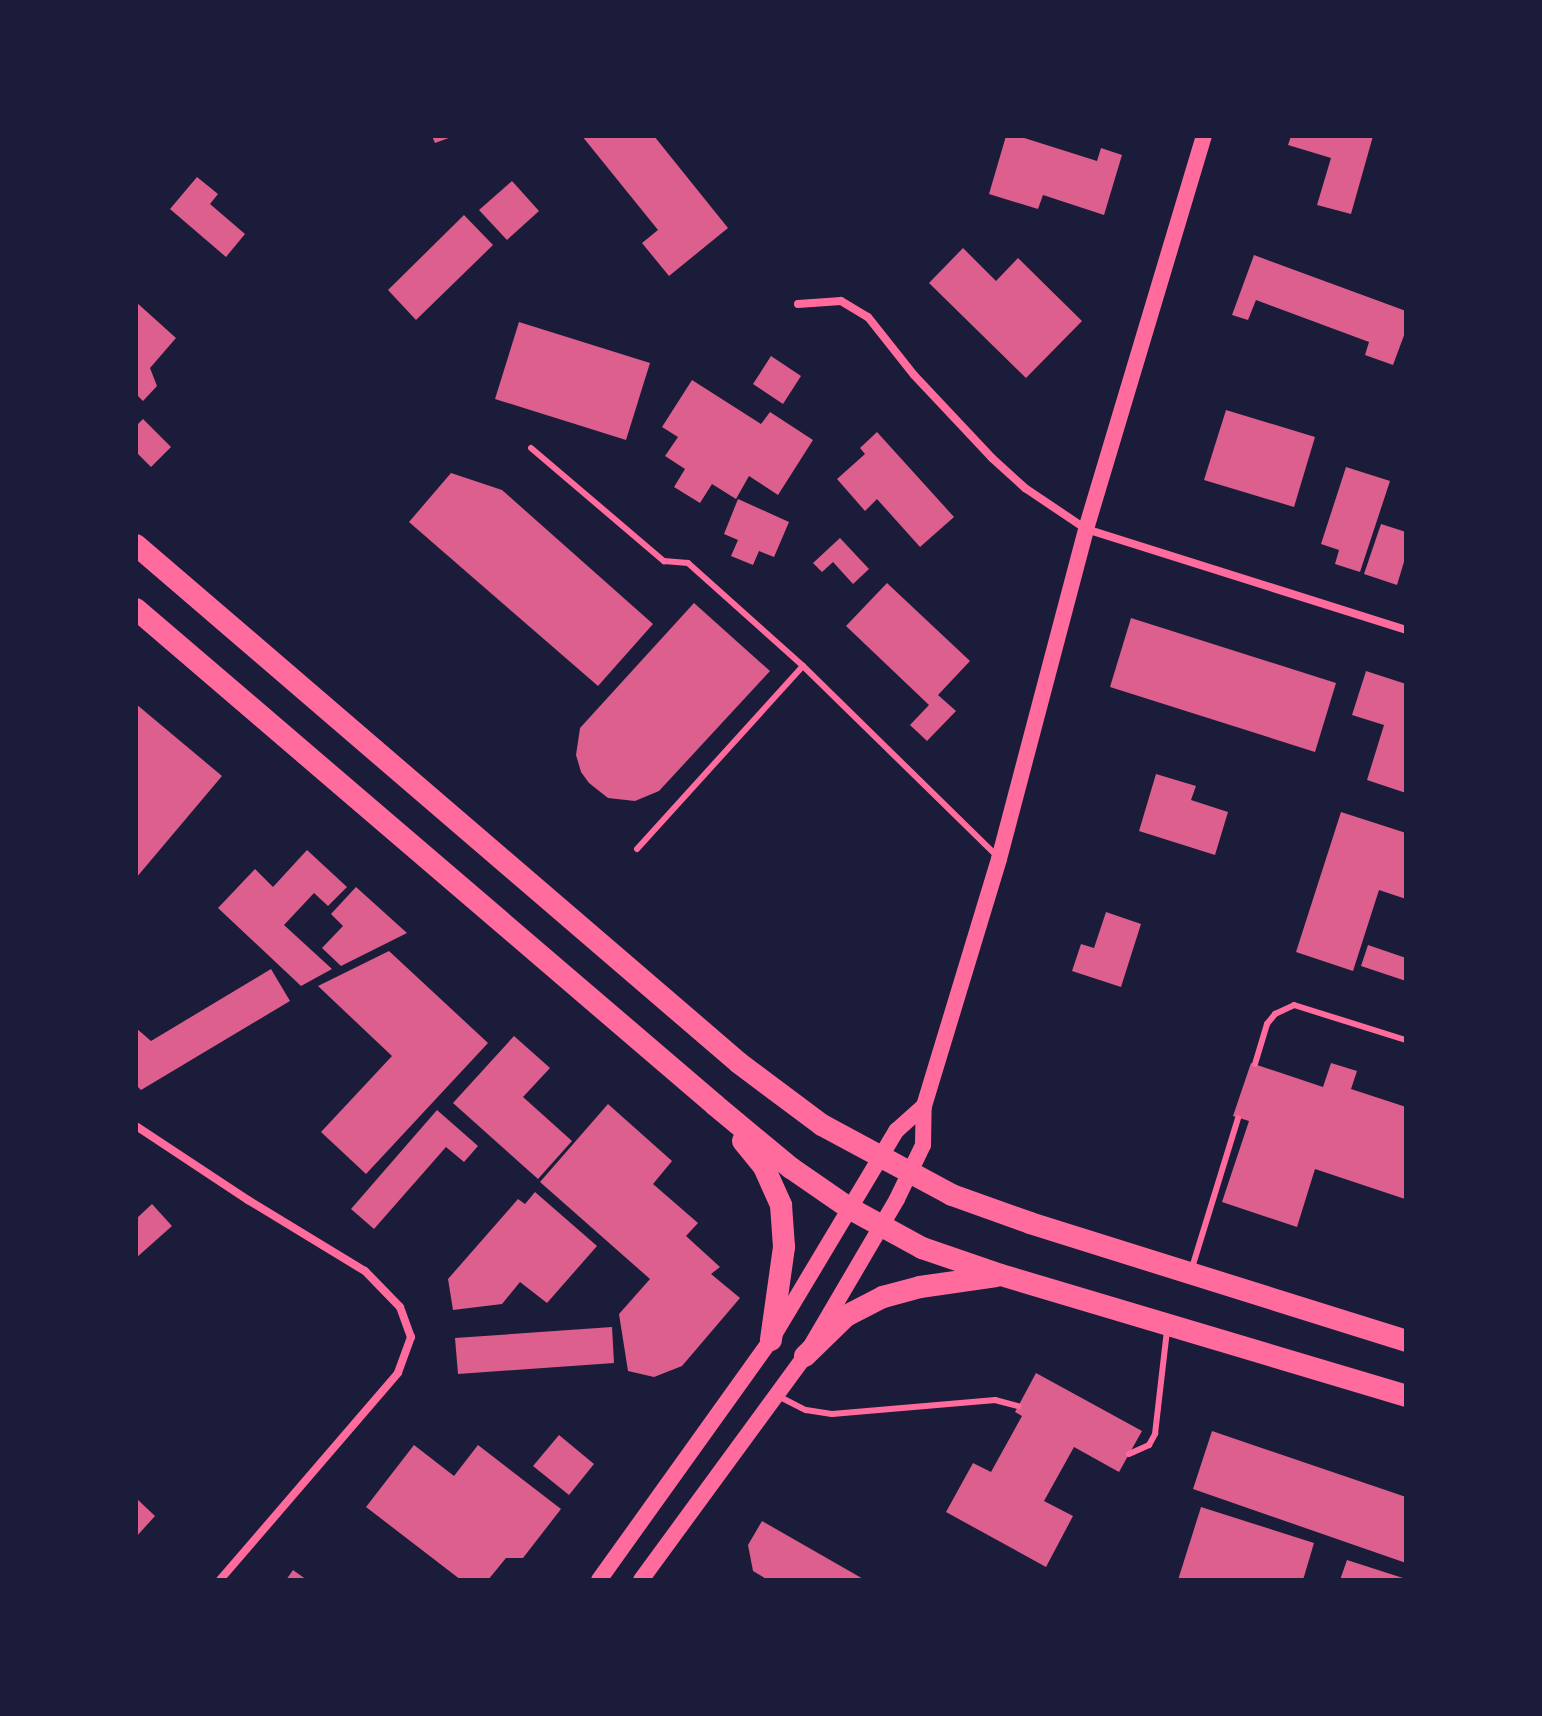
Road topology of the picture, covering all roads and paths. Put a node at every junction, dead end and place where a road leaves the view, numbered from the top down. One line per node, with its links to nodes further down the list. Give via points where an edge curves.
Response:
1 (1204, 136): 4 (main road)
2 (798, 304): 4 (street, via 841,301 868,317 992,458 1025,488)
3 (531, 448): 8 (lane, via 664,561 688,563)
4 (1086, 529): 7 (street); 10 (main road)
5 (136, 545): 17 (highway, via 739,1063 822,1125)
6 (136, 609): 13 (highway)
7 (1406, 630)
8 (803, 666): 9 (lane); 10 (lane)
9 (637, 849)
10 (999, 859): 14 (main road)
11 (1406, 1040): 12 (lane, via 1294,1005 1267,1024)
12 (1255, 1064)
13 (715, 1105): 19 (highway); 24 (highway, via 764,1167 781,1205 784,1247)
14 (924, 1106): 17 (main road, via 896,1131); 18 (main road, via 923,1145)
15 (1238, 1118): 21 (lane)
16 (136, 1126): 31 (street, via 365,1271 400,1307 411,1337 398,1373)
17 (879, 1158): 18 (highway); 19 (main road)
18 (910, 1175): 20 (main road); 21 (highway, via 1030,1223)
19 (849, 1208): 20 (highway); 24 (main road)
20 (881, 1227): 22 (highway, via 922,1248); 26 (main road)
21 (1190, 1274): 25 (highway)
22 (1001, 1275): 23 (highway); 26 (highway, via 883,1297 846,1316)
23 (1167, 1323): 28 (highway); 30 (lane, via 1155,1434 1149,1445)
24 (771, 1340): 32 (main road)
25 (1406, 1341)
26 (805, 1356): 27 (main road)
27 (777, 1396): 29 (lane, via 806,1410 832,1414 995,1400); 33 (main road)
28 (1406, 1396)
29 (1018, 1406)
30 (1129, 1454)
31 (220, 1580)
32 (599, 1580)
33 (641, 1580)

